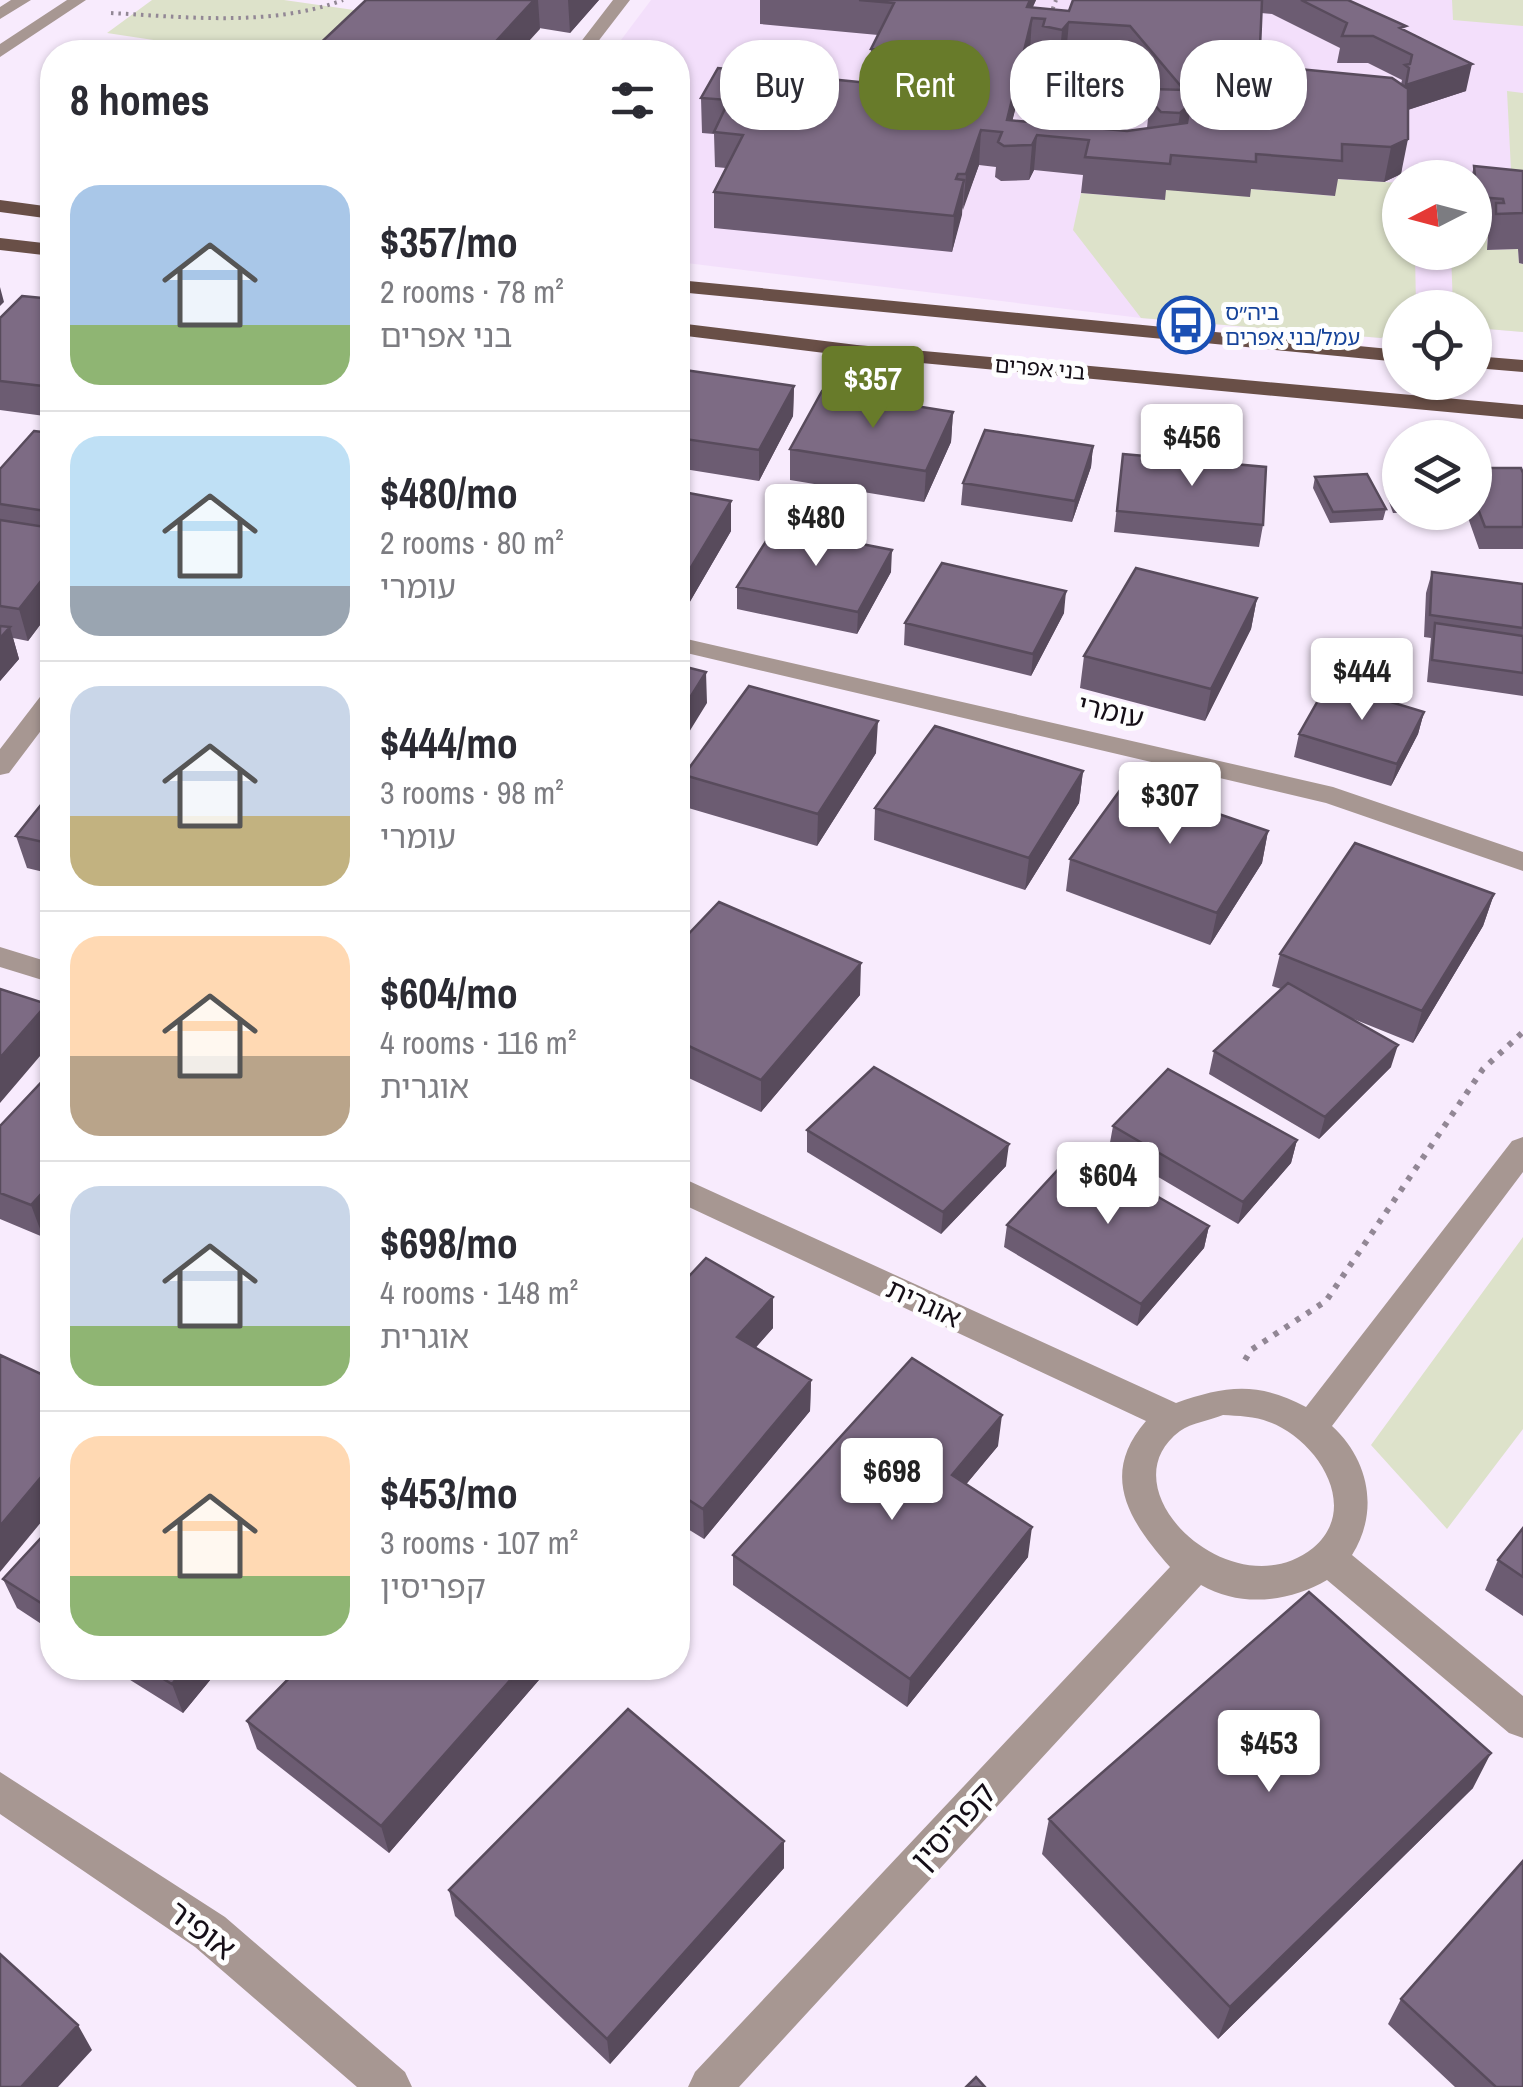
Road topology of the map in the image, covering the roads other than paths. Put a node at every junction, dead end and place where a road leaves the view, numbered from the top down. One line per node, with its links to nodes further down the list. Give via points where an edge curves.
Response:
1 (22, 0): 4 (street)
2 (622, 0): 5 (street)
3 (71, 4): 6 (street)
4 (0, 14)
5 (590, 40)
6 (0, 52)
7 (0, 206): 8 (main road)
8 (40, 211)
9 (0, 244): 10 (main road)
10 (40, 249)
11 (690, 287): 13 (main road, בני אפרים)
12 (690, 330): 16 (main road, בני אפרים)
13 (1382, 354)
14 (1492, 363): 15 (main road)
15 (1523, 366)
16 (1523, 412)
17 (690, 647): 20 (street, עומרי, via 1333,796)
18 (40, 714): 19 (street)
19 (0, 767)
20 (1523, 862)
21 (0, 957): 22 (street)
22 (40, 969)
23 (1523, 1149): 26 (street)
24 (690, 1194): 25 (street, אוגרית)
25 (1170, 1418): 26 (street, via 1195,1406 1254,1403); 28 (street, via 1150,1437 1138,1490 1168,1545)
26 (1310, 1428): 27 (street, via 1333,1451 1353,1508)
27 (1330, 1560): 28 (street, via 1302,1576 1267,1583 1231,1580); 29 (street)
28 (1195, 1566): 32 (street, קפריסין)
29 (1523, 1720)
30 (0, 1791): 31 (street, אופיר, via 210,1932)
31 (390, 2087)
32 (710, 2087)

